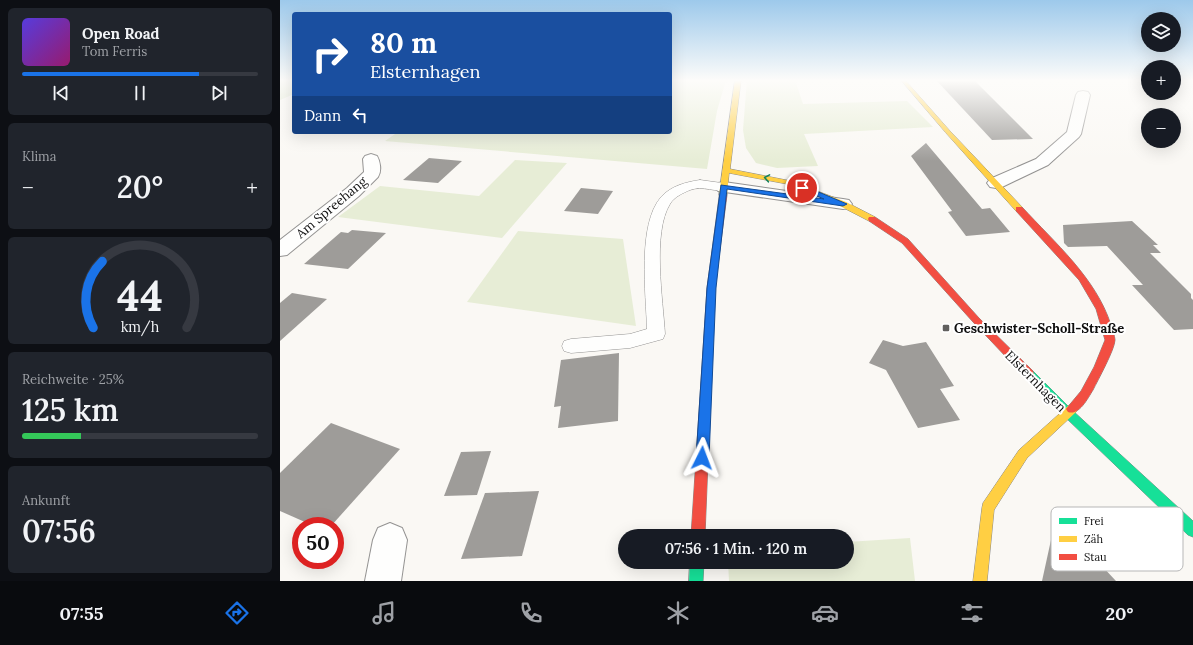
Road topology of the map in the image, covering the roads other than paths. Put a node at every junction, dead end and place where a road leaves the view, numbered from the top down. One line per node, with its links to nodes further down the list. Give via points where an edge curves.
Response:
1 (734, 107): 5 (street)
2 (926, 107): 6 (street)
3 (1080, 107): 6 (street, via 1074,134 1042,162)
4 (371, 160): 8 (street, Am Spreehang, via 372,173 358,187)
5 (725, 179): 7 (street, Elsternhagen); 9 (lane, via 690,186 674,193 663,204 652,243 656,334 630,341); 13 (street, via 711,288)
6 (996, 183): 10 (street, via 1082,278 1101,309 1110,340 1085,394)
7 (843, 204): 10 (street, Elsternhagen, via 880,222 905,241 976,320)
8 (280, 250)
9 (571, 346)
10 (1068, 413): 11 (street, Elsternhagen); 19 (street, via 1023,454 988,508)
11 (1168, 507)
12 (1183, 521): 14 (street, Elsternhagen)
13 (698, 529)
14 (1193, 530)
15 (390, 540): 17 (street)
16 (697, 569): 18 (street)
17 (383, 581)
18 (696, 581)
19 (980, 581)

